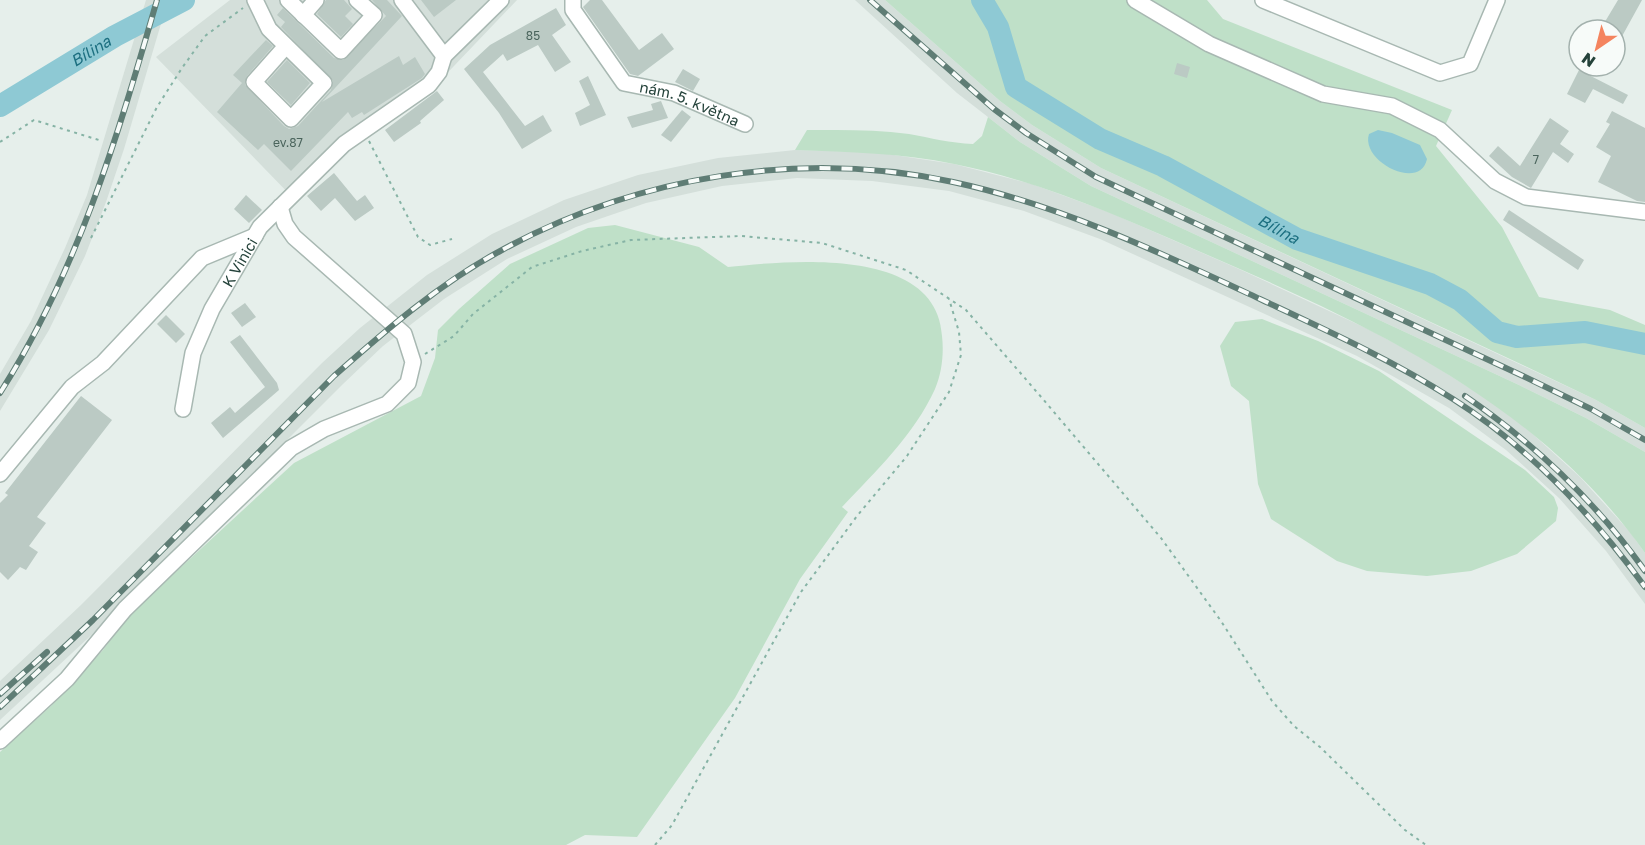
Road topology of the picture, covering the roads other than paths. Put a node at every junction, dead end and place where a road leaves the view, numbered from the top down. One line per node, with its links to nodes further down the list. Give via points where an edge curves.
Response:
1 (288, 0): 11 (street)
2 (316, 0): 11 (street)
3 (357, 0): 11 (street, via 374,15 341,51)
4 (402, 0): 13 (street)
5 (501, 0): 13 (street)
6 (573, 0): 14 (street, nám. 5. května, via 573,10 624,83 674,93)
7 (1135, 0): 16 (street, via 1209,44 1323,94 1392,106 1440,130 1495,181 1526,197)
8 (1263, 0): 10 (street, via 1440,72 1470,64)
9 (254, 1): 12 (street, via 269,29)
10 (1495, 1)
11 (303, 15)
12 (286, 46): 12 (street, via 324,83 291,119 254,82)
13 (444, 56): 15 (street, K Vinici, via 429,85 344,144)
14 (745, 123)
15 (280, 207): 17 (street, K Vinici); 20 (street, via 294,237 404,334 413,362 408,383 387,404 324,429 291,448 131,603 67,679)
16 (1645, 213)
17 (255, 236): 18 (street, K Vinici, via 212,309 193,353); 19 (street, via 202,258 103,363 72,387)
18 (183, 409)
19 (0, 474)
20 (0, 741)

